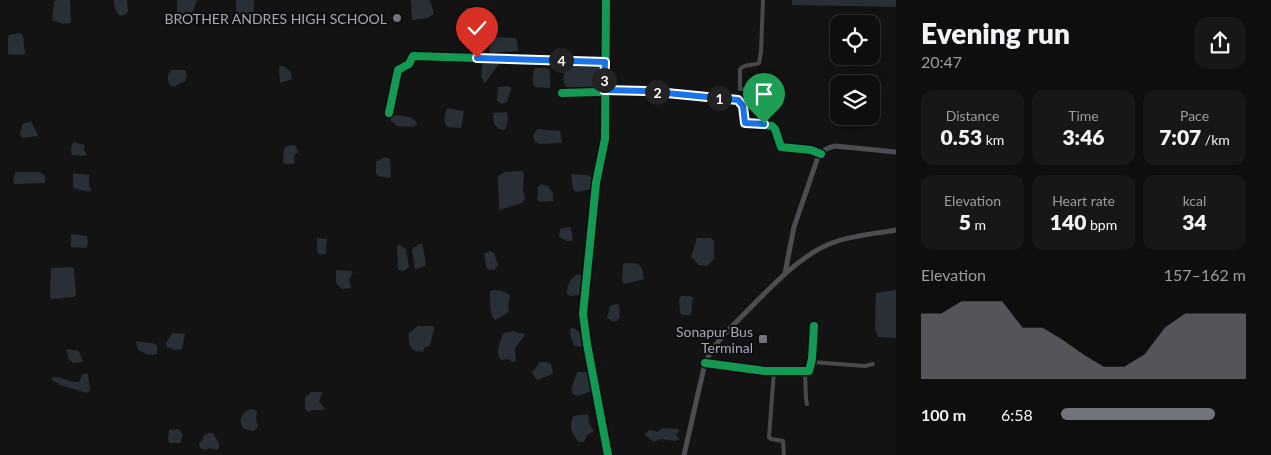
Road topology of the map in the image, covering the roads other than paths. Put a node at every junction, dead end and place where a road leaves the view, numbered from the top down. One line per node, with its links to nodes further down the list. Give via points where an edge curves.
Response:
1 (606, 0): 3 (street)
2 (763, 0): 7 (street, via 759,62 742,66 740,89 763,90)
3 (605, 62): 4 (street); 6 (street, via 413,56 409,64 398,70)
4 (604, 90): 5 (street); 7 (street, via 738,100 743,106 745,123); 19 (street, via 604,139 596,183 584,314 586,344)
5 (562, 93)
6 (389, 113)
7 (764, 124): 9 (street, via 775,129 781,147)
8 (896, 152): 9 (main road, via 835,146)
9 (821, 154): 11 (main road, via 794,227)
10 (896, 230): 11 (main road, via 833,242)
11 (785, 273): 14 (main road, via 720,339)
12 (814, 326): 13 (street)
13 (812, 362): 15 (street); 17 (street, via 809,371)
14 (705, 363): 16 (street); 20 (main road)
15 (873, 364)
16 (774, 371): 17 (street); 21 (street, via 769,437 783,441)
17 (805, 372): 18 (street)
18 (808, 404)
19 (608, 455)
20 (684, 455)
21 (784, 455)

